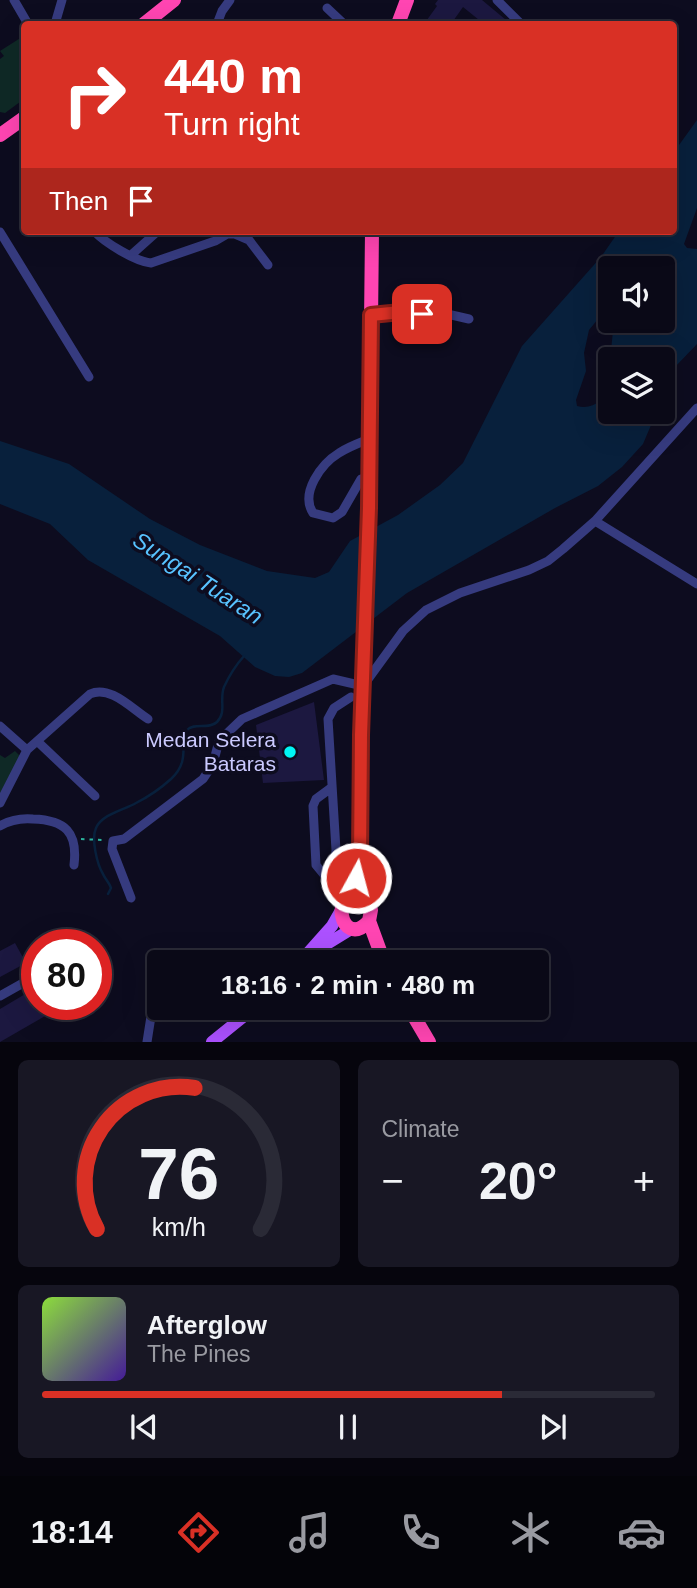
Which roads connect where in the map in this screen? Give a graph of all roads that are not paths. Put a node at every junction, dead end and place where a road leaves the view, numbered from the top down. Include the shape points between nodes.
1 (14, 0) edge
2 (62, 0) edge
3 (174, 0) edge
4 (230, 0) edge
5 (407, 0) edge
6 (497, 0) edge
7 (327, 8) dead end
8 (26, 21) edge
9 (56, 21) edge
10 (148, 21) edge
11 (218, 21) edge
12 (341, 21) edge
13 (399, 21) edge
14 (518, 21) edge
15 (21, 123) edge
16 (0, 135) edge
17 (0, 232) edge
18 (99, 235) edge
19 (154, 235) edge
20 (225, 235) edge
21 (237, 235) edge
22 (372, 235) edge
23 (131, 255) junction
24 (268, 265) dead end
25 (371, 315) junction
26 (469, 318) dead end
27 (89, 377) dead end
28 (697, 408) edge
29 (369, 439) junction
30 (369, 478) junction
31 (594, 521) junction
32 (697, 584) edge
33 (363, 686) junction
34 (351, 697) dead end
35 (148, 719) dead end
36 (0, 726) edge
37 (37, 741) junction
38 (27, 750) junction
39 (331, 788) junction
40 (94, 796) dead end
41 (0, 803) edge
42 (0, 827) edge
43 (74, 864) dead end
44 (328, 880) junction
45 (131, 898) dead end
46 (350, 903) junction
47 (360, 926) junction
48 (310, 950) edge
49 (319, 950) edge
50 (376, 950) edge
51 (21, 984) edge
52 (0, 996) edge
53 (150, 1020) edge
54 (239, 1020) edge
55 (416, 1020) edge
56 (146, 1042) edge
57 (212, 1042) edge
58 (429, 1042) edge

1 - 8 street
2 - 9 street
3 - 10 highway
4 - 11 street
5 - 13 highway
6 - 14 street
7 - 12 street
15 - 16 highway
17 - 27 street
18 - 23 street
19 - 23 street
20 - 23 street via 151,264
21 - 24 street via 249,240
22 - 25 highway
25 - 26 street via 401,312 416,316 433,311
25 - 29 highway
28 - 31 street
29 - 30 highway
29 - 30 street via 337,454 318,474 309,492 309,506 313,513 334,518 361,480
30 - 33 highway
31 - 32 street
31 - 33 street via 548,561 426,610 403,631
33 - 45 street via 333,679 242,719 219,741 204,779 124,839 113,841
33 - 46 highway via 360,860
34 - 39 street via 329,714
35 - 37 street via 109,692 100,691 90,694
36 - 38 street
37 - 38 street
37 - 40 street
38 - 41 street
39 - 44 street via 336,850
39 - 44 street via 313,806 315,861
42 - 43 street via 28,818 64,826 73,838
44 - 46 street
46 - 47 highway via 343,921
46 - 47 highway via 371,910
46 - 48 main road
47 - 49 main road
47 - 50 highway
51 - 52 street
53 - 56 street
54 - 57 main road
55 - 58 highway

